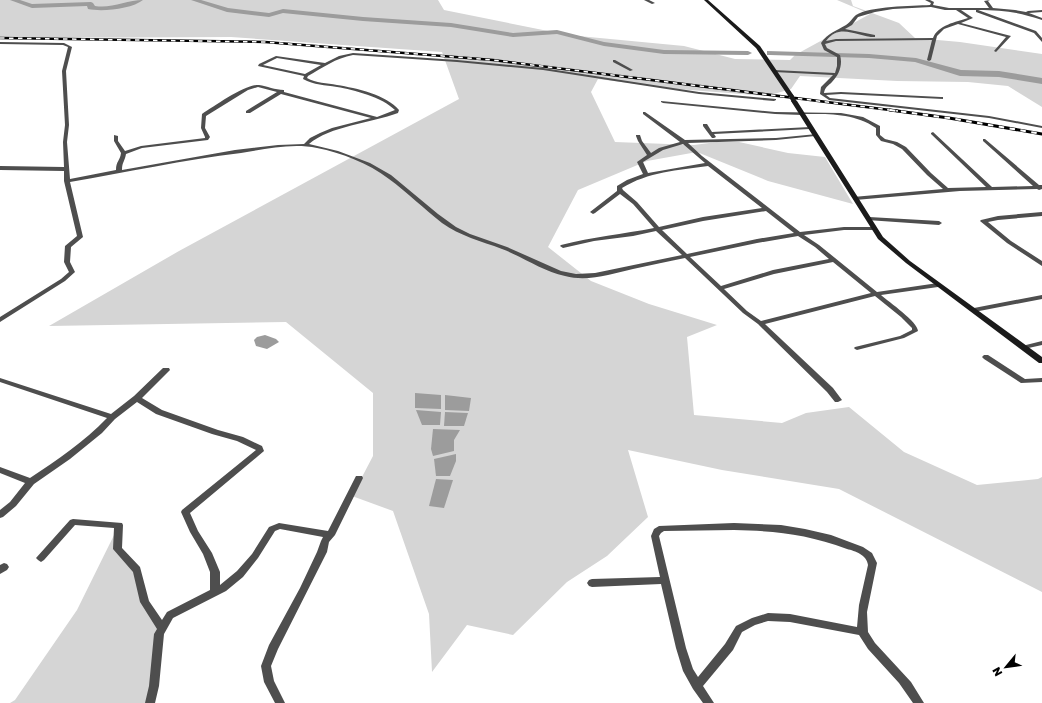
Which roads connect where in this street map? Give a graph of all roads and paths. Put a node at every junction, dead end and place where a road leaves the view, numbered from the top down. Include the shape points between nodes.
1 (646, 0) edge
2 (706, 0) edge
3 (927, 0) edge
4 (988, 0) edge
5 (653, 3) dead end
6 (931, 6) junction
7 (956, 9) junction
8 (974, 9) junction
9 (992, 9) junction
10 (1018, 11) junction
11 (1042, 11) edge
12 (1042, 19) edge
13 (958, 23) junction
14 (840, 29) junction
15 (890, 39) junction
16 (935, 39) junction
17 (1042, 41) edge
18 (0, 43) edge
19 (822, 43) junction
20 (996, 51) dead end
21 (929, 60) dead end
22 (614, 61) dead end
23 (325, 64) junction
24 (631, 70) dead end
25 (774, 71) junction
26 (836, 74) junction
27 (306, 75) junction
28 (283, 91) junction
29 (822, 94) junction
30 (917, 96) junction
31 (941, 98) dead end
32 (774, 100) dead end
33 (663, 102) dead end
34 (923, 109) junction
35 (248, 112) dead end
36 (644, 113) dead end
37 (801, 113) junction
38 (376, 118) junction
39 (705, 125) dead end
40 (1042, 126) edge
41 (810, 128) junction
42 (712, 133) junction
43 (933, 133) dead end
44 (815, 135) junction
45 (116, 136) dead end
46 (638, 136) dead end
47 (985, 140) dead end
48 (716, 141) junction
49 (684, 142) junction
50 (305, 145) junction
51 (124, 153) junction
52 (650, 156) junction
53 (709, 164) junction
54 (0, 168) edge
55 (66, 169) junction
56 (119, 172) junction
57 (646, 174) junction
58 (67, 181) junction
59 (990, 188) junction
60 (1041, 188) edge
61 (947, 190) junction
62 (620, 191) junction
63 (855, 198) junction
64 (767, 209) junction
65 (593, 212) dead end
66 (1042, 214) edge
67 (868, 219) junction
68 (939, 222) dead end
69 (874, 228) junction
70 (658, 229) junction
71 (799, 234) junction
72 (563, 246) dead end
73 (687, 257) junction
74 (833, 260) junction
75 (1042, 264) edge
76 (938, 286) junction
77 (720, 288) junction
78 (877, 294) junction
79 (1042, 297) edge
80 (974, 310) junction
81 (0, 320) edge
82 (760, 323) junction
83 (1042, 343) edge
84 (1024, 347) junction
85 (858, 348) dead end
86 (986, 357) dead end
87 (1042, 361) edge
88 (166, 370) dead end
89 (0, 380) edge
90 (1042, 380) edge
91 (137, 398) junction
92 (838, 400) dead end
93 (112, 417) junction
94 (0, 470) edge
95 (358, 478) dead end
96 (30, 482) junction
97 (0, 515) edge
98 (330, 534) junction
99 (41, 558) dead end
100 (0, 565) edge
101 (0, 570) edge
102 (666, 580) junction
103 (592, 583) dead end
104 (215, 592) junction
105 (162, 628) junction
106 (863, 632) junction
107 (696, 686) junction
108 (150, 703) edge
109 (280, 703) edge
110 (709, 703) edge
111 (919, 703) edge

1 - 5 street
2 - 25 street via 758,47
3 - 6 street via 933,4
4 - 9 street via 986,1
6 - 7 street
6 - 14 street via 871,11 857,16 855,22
7 - 8 street
7 - 13 street via 971,18
8 - 9 street
8 - 17 street via 1035,32
9 - 10 street
10 - 11 street
10 - 12 street
13 - 16 street via 943,28
13 - 20 street via 1009,36
14 - 15 street
14 - 19 street via 827,35
15 - 16 street
15 - 19 street via 836,40
16 - 21 street
18 - 55 street via 64,44 70,47 64,71
19 - 26 street via 823,47 837,55 840,61
22 - 24 street
23 - 27 street
23 - 27 street via 276,57 260,65
23 - 32 street via 353,54 457,61 568,72 699,93
25 - 26 street
25 - 37 street
26 - 29 street via 823,88
27 - 38 street via 306,79 378,98 397,110 388,116
28 - 35 street
28 - 38 street
28 - 51 street via 253,86 212,109 204,115 203,128 208,137 206,139 141,147
29 - 30 street
29 - 34 street via 829,98
30 - 31 street
30 - 34 street
33 - 37 street via 775,113
34 - 40 street
36 - 49 street
37 - 41 street
37 - 61 street via 845,115 873,123 878,127 880,138 904,148
38 - 50 street via 338,128 311,139
39 - 42 street
41 - 42 street
41 - 44 street
42 - 48 street
43 - 59 street
44 - 48 street
44 - 63 street
45 - 51 street via 116,141
46 - 52 street via 638,140 649,151
47 - 60 street
48 - 49 street
49 - 52 street
49 - 53 street
50 - 56 street via 213,155
50 - 73 street via 368,163 390,177 455,229 568,275 587,276
51 - 56 street via 119,163
52 - 57 street via 640,162
53 - 57 street
53 - 64 street
54 - 55 street
55 - 58 street
56 - 58 street
57 - 62 street via 629,180 619,187
58 - 81 street via 80,237 68,246 67,262 72,272
59 - 60 street
59 - 61 street
61 - 63 street
62 - 65 street
62 - 70 street via 635,202
63 - 67 street
64 - 70 street
64 - 71 street
66 - 75 street via 984,221
67 - 68 street
67 - 69 street
69 - 71 street via 836,229
69 - 76 street via 890,248
70 - 72 street
70 - 73 street
71 - 73 street
71 - 74 street
73 - 77 street
74 - 77 street via 773,272
74 - 78 street
76 - 78 street
76 - 80 street
77 - 82 street
78 - 82 street
78 - 85 street via 913,324 914,331 902,337
79 - 80 street
80 - 84 street
82 - 92 street
83 - 84 street
84 - 87 street
86 - 90 street via 1024,381
88 - 91 street
89 - 93 street
91 - 93 street
91 - 104 street via 159,412 240,439 259,448 260,451 185,512 215,572
93 - 96 street via 67,457
94 - 96 street
95 - 98 street
96 - 97 street via 13,504
98 - 104 street via 274,527 240,574
98 - 109 street via 266,666 269,682
99 - 105 street via 73,522 119,526 116,548 137,570 146,602
100 - 101 street via 4,567
102 - 103 street
102 - 106 street via 655,536 662,528 743,525 772,527 834,539 864,552 870,556 872,562 863,603
102 - 107 street via 681,648 688,672
104 - 105 street via 170,615
105 - 108 street via 156,652
106 - 107 street via 790,618 768,617 752,622 739,629 729,647
106 - 111 street via 869,643 910,689
107 - 110 street

